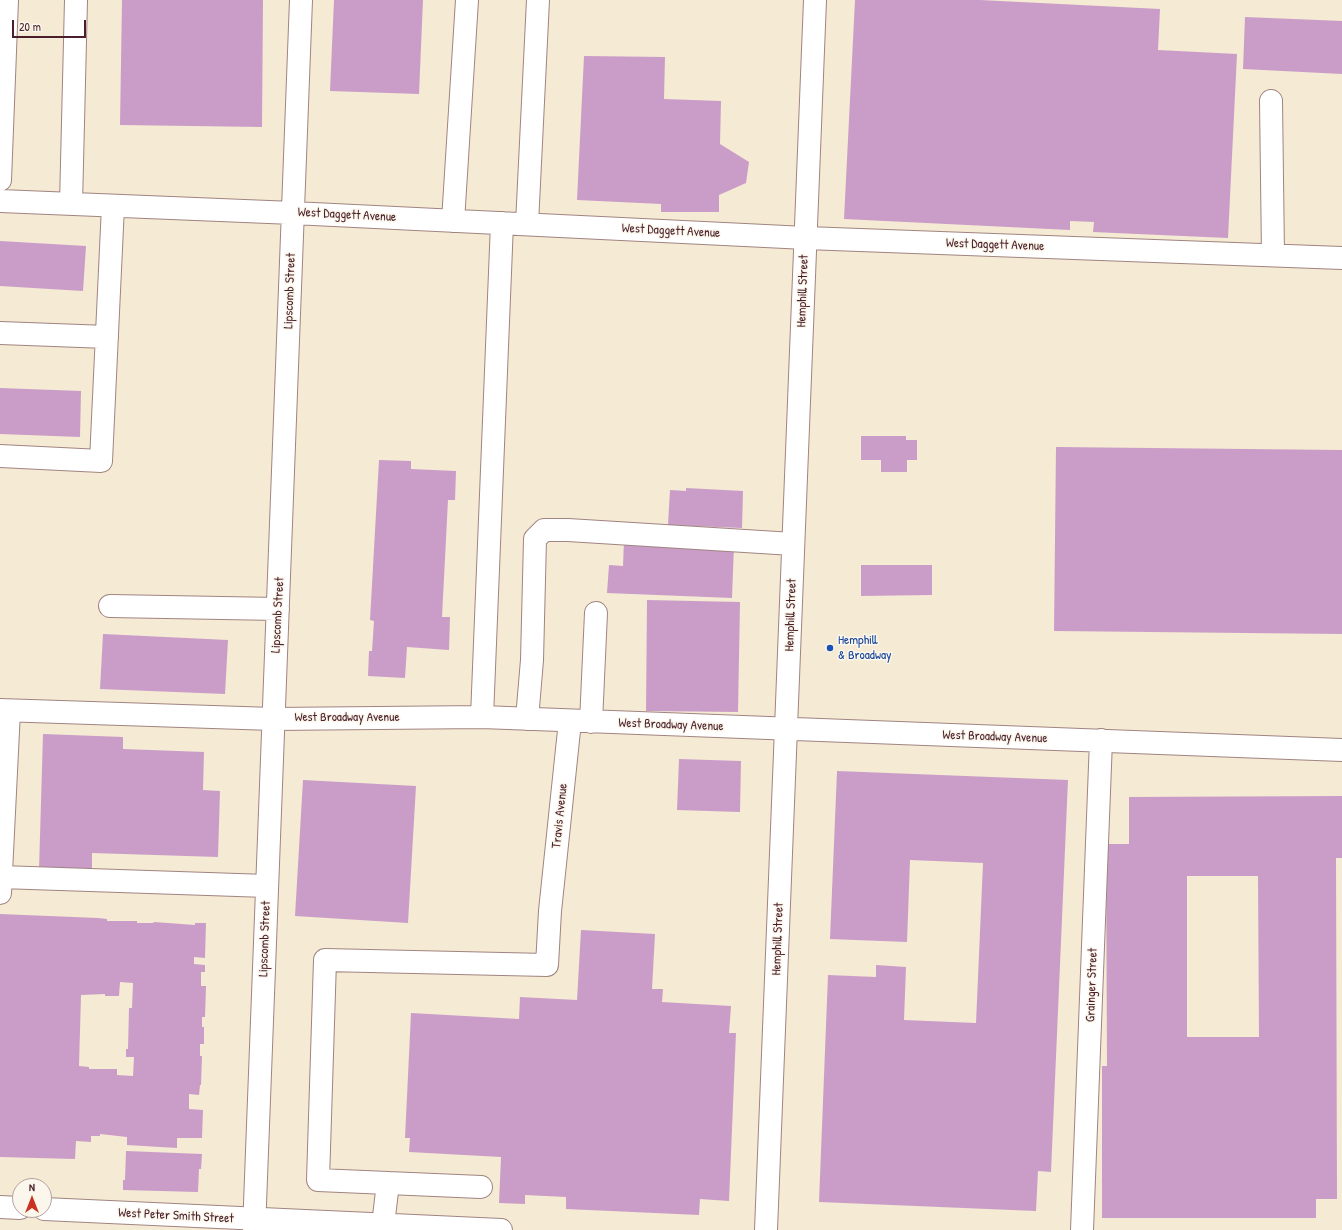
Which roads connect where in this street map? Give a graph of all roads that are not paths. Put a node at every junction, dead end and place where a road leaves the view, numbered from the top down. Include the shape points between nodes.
1 (7, 0) edge
2 (76, 0) edge
3 (302, 0) edge
4 (467, 0) edge
5 (538, 0) edge
6 (815, 0) edge
7 (1271, 101) dead end
8 (0, 180) edge
9 (0, 201) edge
10 (71, 204) junction
11 (113, 206) junction
12 (293, 213) junction
13 (453, 220) junction
14 (502, 223) junction
15 (527, 224) junction
16 (806, 238) junction
17 (1273, 255) junction
18 (1342, 258) edge
19 (0, 333) edge
20 (107, 337) junction
21 (0, 456) edge
22 (793, 544) junction
23 (110, 606) dead end
24 (278, 609) junction
25 (596, 613) dead end
26 (5, 711) edge
27 (482, 717) junction
28 (273, 719) junction
29 (527, 719) junction
30 (570, 721) junction
31 (591, 722) junction
32 (786, 729) junction
33 (1101, 740) junction
34 (1342, 750) edge
35 (1, 885) edge
36 (267, 886) junction
37 (388, 1183) junction
38 (481, 1187) dead end
39 (0, 1207) edge
40 (12, 1208) edge
41 (52, 1210) edge
42 (254, 1225) edge
43 (383, 1225) junction
44 (500, 1230) edge
45 (766, 1230) edge
46 (1082, 1230) edge

1 - 8 street
2 - 10 street
3 - 12 street, Lipscomb Street
4 - 13 street
5 - 15 street
6 - 16 street, Hemphill Street
7 - 17 street
9 - 10 street, West Daggett Avenue
10 - 11 street, West Daggett Avenue
11 - 12 street, West Daggett Avenue
11 - 20 street
12 - 13 street, West Daggett Avenue
12 - 24 street, Lipscomb Street
13 - 14 street, West Daggett Avenue
14 - 15 street, West Daggett Avenue
14 - 27 street
15 - 16 street, West Daggett Avenue
16 - 17 street, West Daggett Avenue
16 - 22 street, Hemphill Street
17 - 18 street, West Daggett Avenue
19 - 20 street
20 - 21 street via 101,461
22 - 29 street via 544,530 535,539 532,660
22 - 32 street, Hemphill Street
23 - 24 street
24 - 28 street, Lipscomb Street
25 - 31 street
26 - 28 street, West Broadway Avenue
26 - 35 street
27 - 28 street, West Broadway Avenue
27 - 29 street, West Broadway Avenue
28 - 36 street, Lipscomb Street
29 - 30 street, West Broadway Avenue
30 - 31 street, West Broadway Avenue
30 - 37 street, Travis Avenue via 546,965 325,960 318,1180
31 - 32 street, West Broadway Avenue
32 - 33 street, West Broadway Avenue
32 - 45 street, Hemphill Street
33 - 34 street, West Broadway Avenue
33 - 46 street, Grainger Street via 1094,1115
35 - 36 street
36 - 42 street, Lipscomb Street
37 - 38 street
37 - 43 street
39 - 40 street
41 - 42 street, West Peter Smith Street
42 - 43 street, West Peter Smith Street
43 - 44 street, West Peter Smith Street

